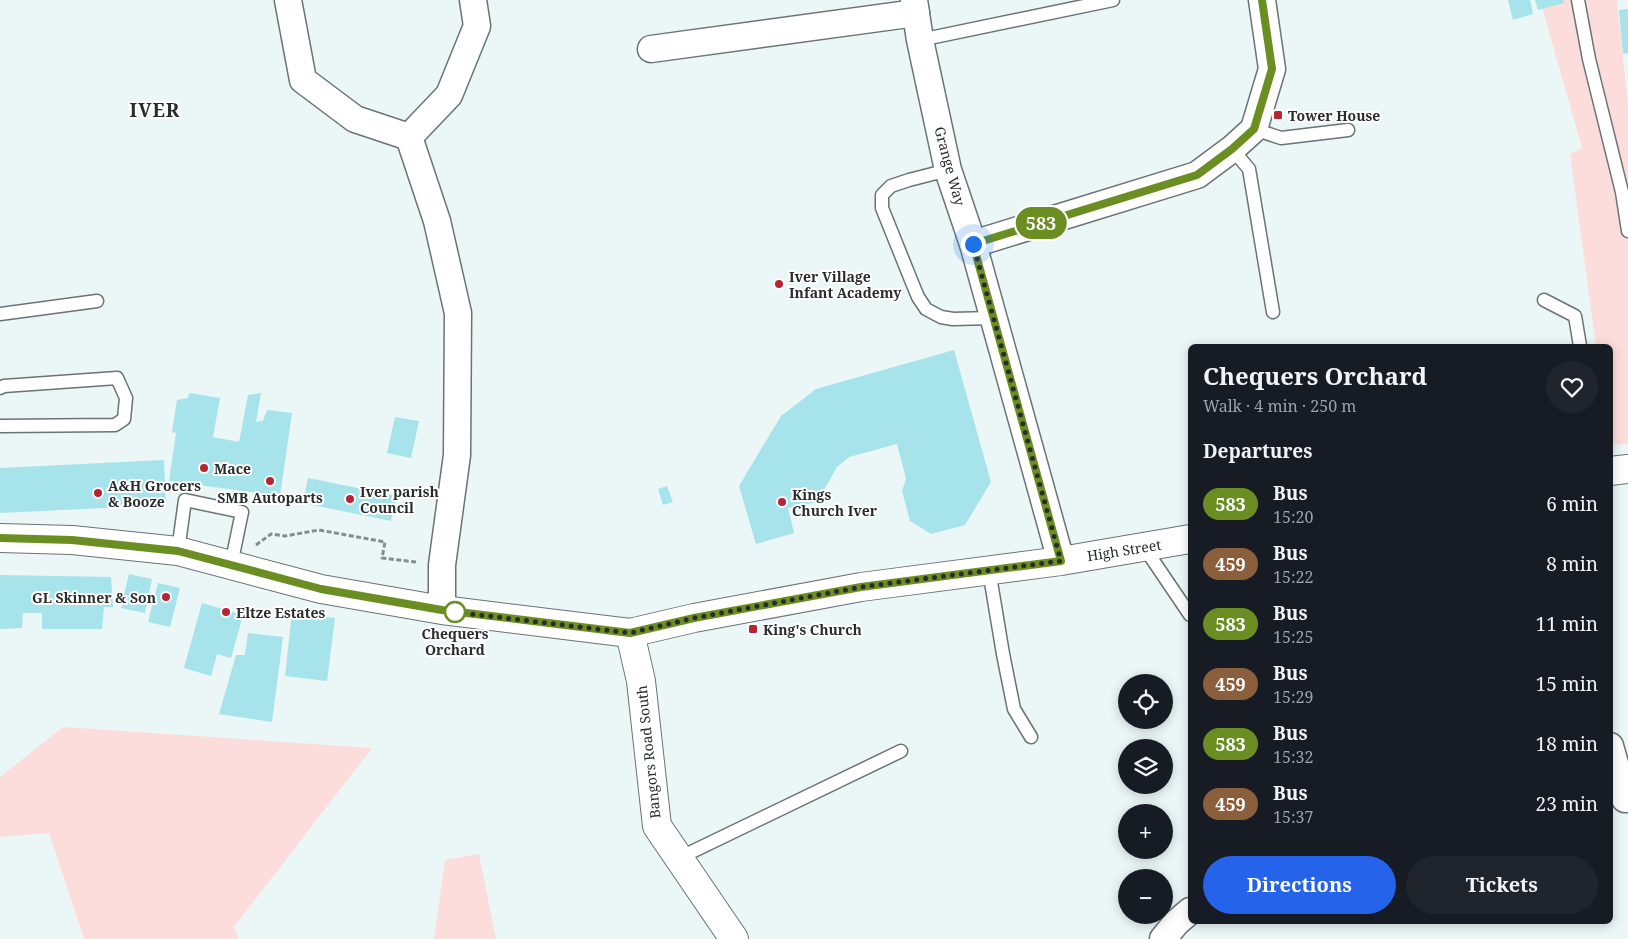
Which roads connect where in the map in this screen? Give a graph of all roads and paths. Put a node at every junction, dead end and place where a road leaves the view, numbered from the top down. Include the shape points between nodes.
1 (288, 0) edge
2 (473, 0) edge
3 (1113, 0) edge
4 (1262, 0) edge
5 (1578, 0) edge
6 (915, 6) edge
7 (920, 40) junction
8 (651, 49) dead end
9 (1254, 129) junction
10 (1348, 130) dead end
11 (409, 137) junction
12 (1232, 149) junction
13 (948, 170) junction
14 (1628, 231) edge
15 (973, 244) junction
16 (97, 300) dead end
17 (1544, 300) dead end
18 (1273, 312) dead end
19 (0, 314) edge
20 (994, 318) junction
21 (1580, 344) edge
22 (0, 388) edge
23 (0, 426) edge
24 (1628, 469) edge
25 (1613, 471) edge
26 (271, 534) dead end
27 (0, 538) edge
28 (1188, 540) edge
29 (1144, 547) junction
30 (178, 551) junction
31 (1061, 561) junction
32 (231, 565) junction
33 (442, 565) junction
34 (989, 570) junction
35 (442, 610) junction
36 (1188, 612) edge
37 (630, 633) junction
38 (1031, 737) dead end
39 (901, 751) dead end
40 (1613, 761) edge
41 (1621, 800) edge
42 (679, 858) junction
43 (1188, 913) edge
44 (734, 939) edge
45 (1163, 939) edge

1 - 11 street via 303,80 354,119
2 - 11 street via 477,26 449,95
3 - 7 lane
4 - 9 street via 1272,69
5 - 14 lane
6 - 7 street, Grange Way
6 - 8 street
7 - 13 street, Grange Way
9 - 10 lane via 1281,138
9 - 12 street
11 - 33 street via 437,221 458,313 457,454
12 - 15 street via 1197,175
12 - 18 lane via 1249,169
13 - 15 street, Grange Way
13 - 20 lane via 891,186 882,195 882,208 910,280 926,308 941,317 953,319
15 - 20 street, Grange Way
16 - 19 lane
17 - 21 lane via 1575,316
20 - 31 street, Grange Way
22 - 23 lane via 118,378 126,398 124,419 115,425
24 - 25 main road
26 - 33 path via 285,536 319,530 385,542 382,558
27 - 30 main road, High Street via 72,540
28 - 29 main road, High Street
29 - 31 main road, High Street
29 - 36 lane
30 - 32 main road, High Street
30 - 32 lane via 185,500 242,512
31 - 34 main road, High Street
32 - 35 main road, High Street via 321,589
33 - 35 street
34 - 37 main road, High Street via 861,587
34 - 38 lane via 1014,709
35 - 37 main road, High Street
37 - 42 main road, Bangors Road South via 641,681 657,826
39 - 42 lane
40 - 41 street
42 - 44 main road, Bangors Road South
43 - 45 street

